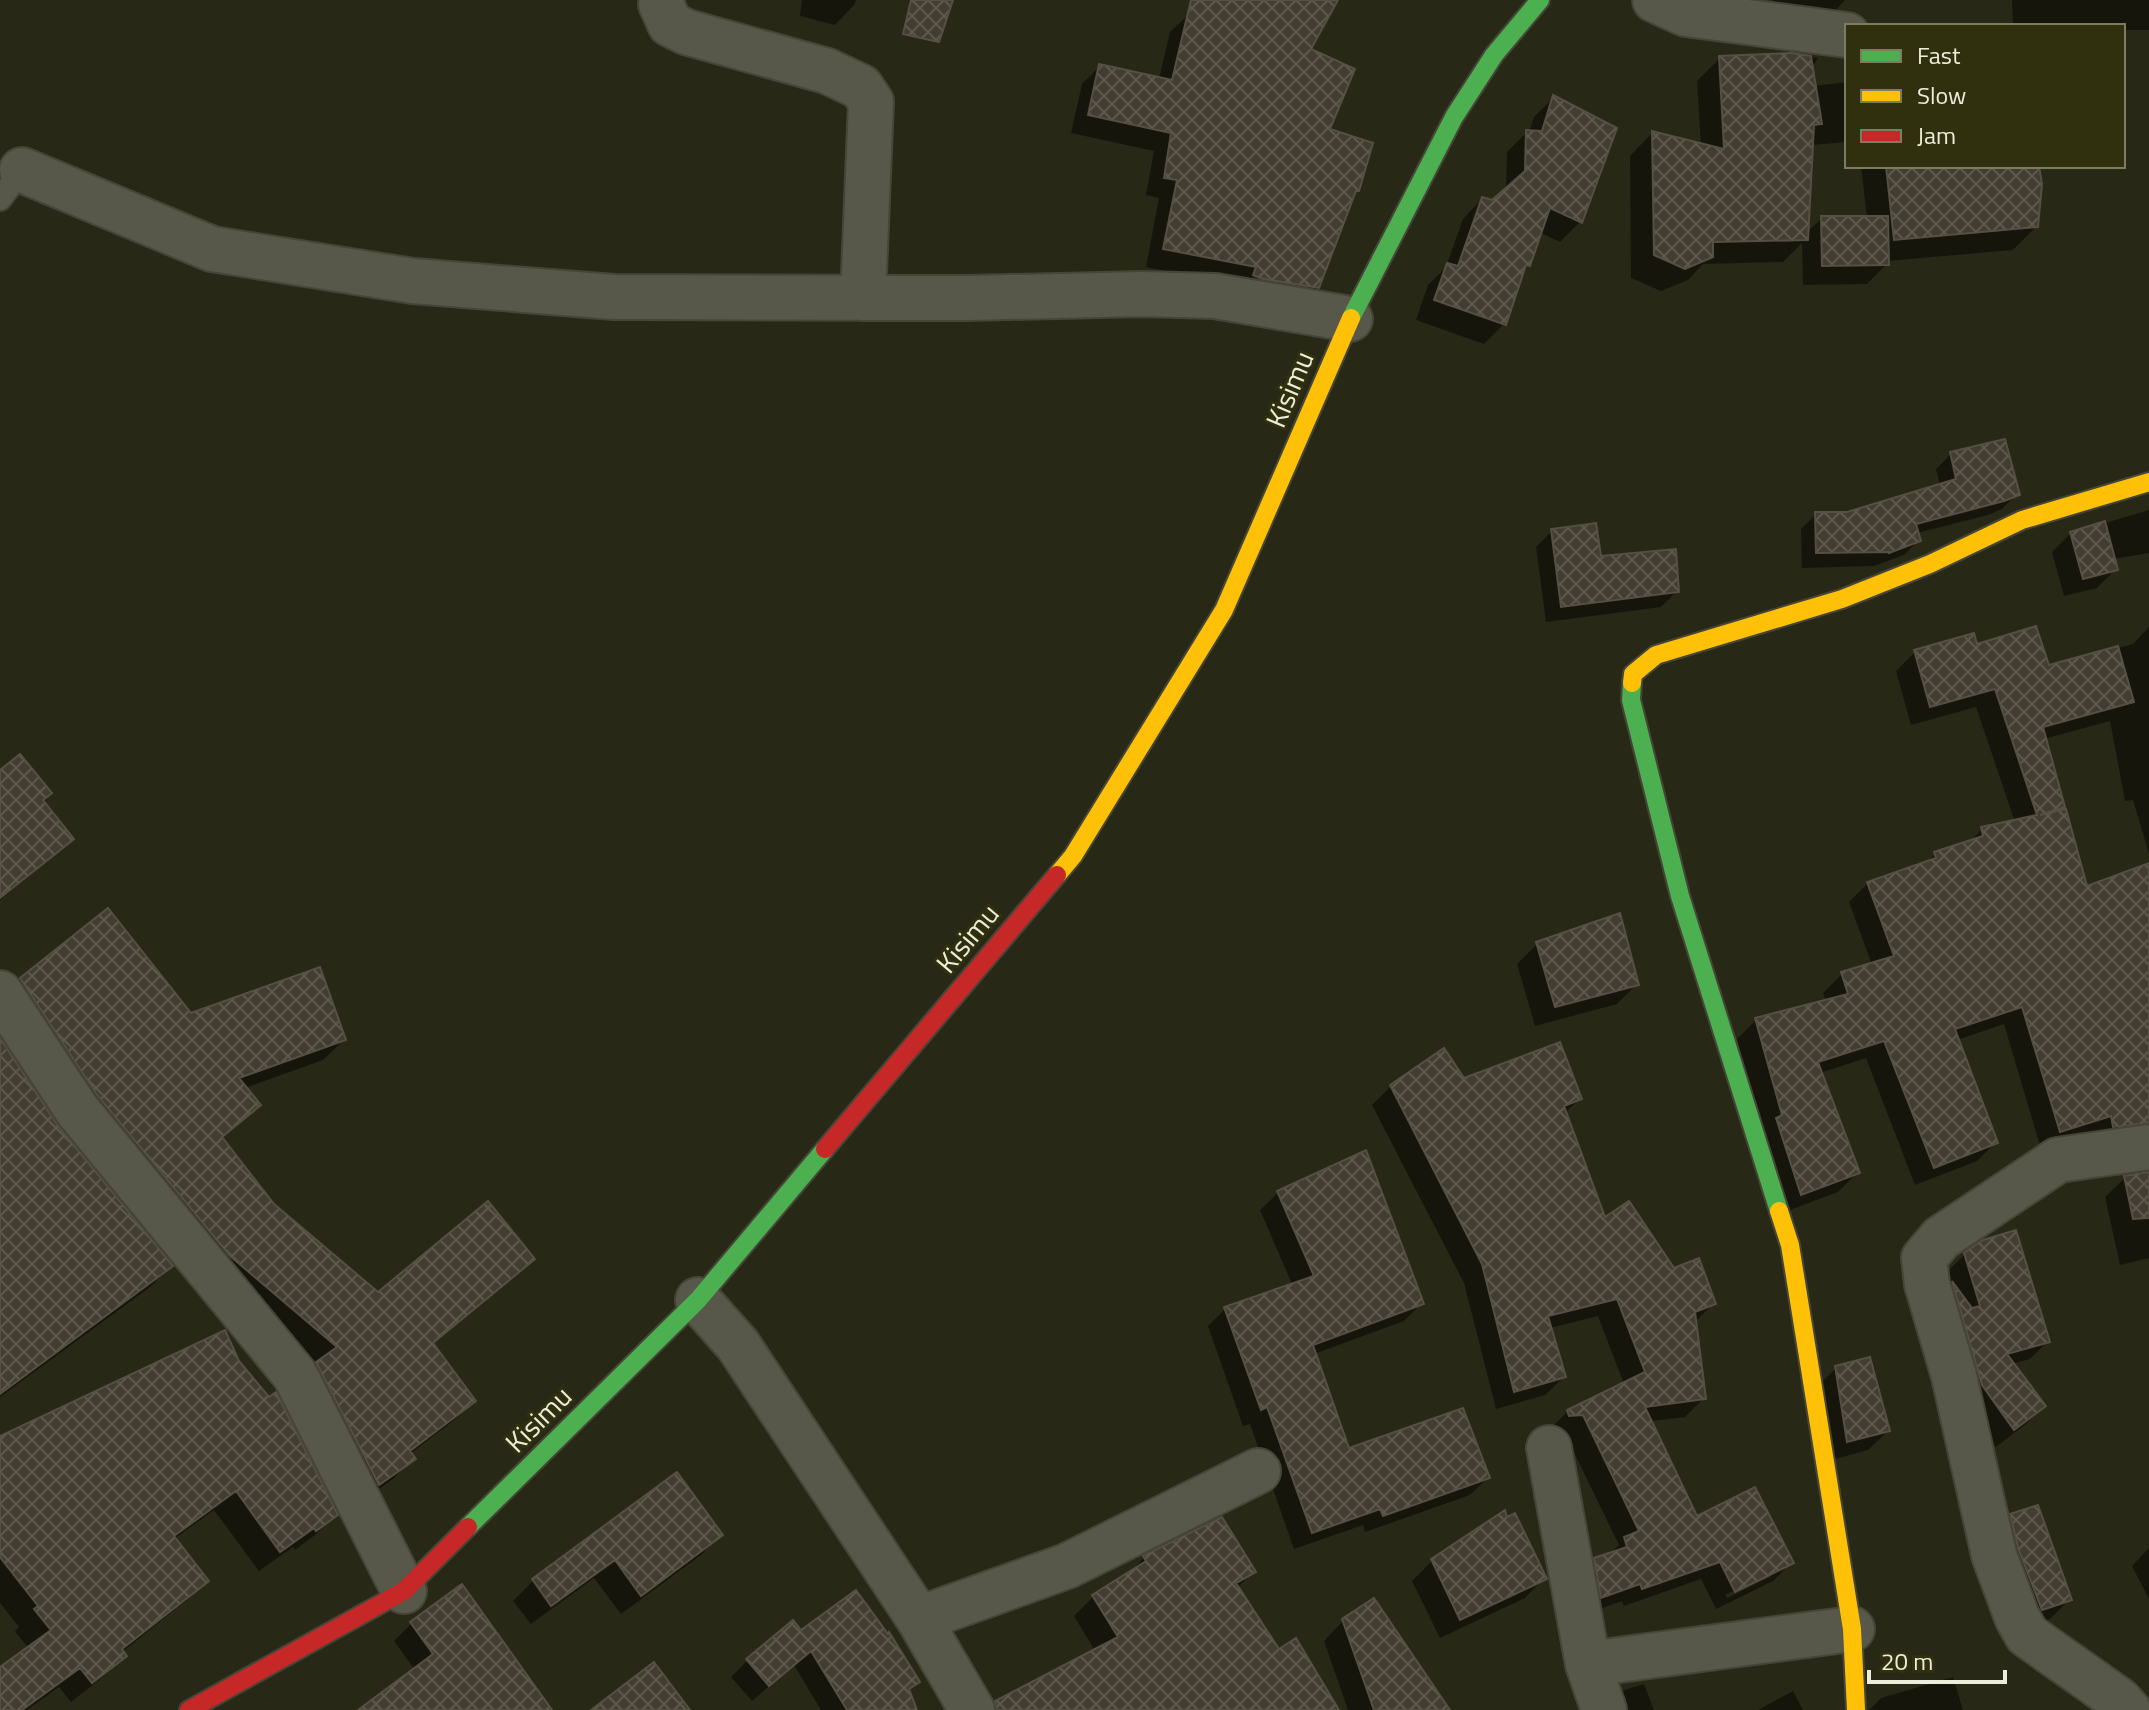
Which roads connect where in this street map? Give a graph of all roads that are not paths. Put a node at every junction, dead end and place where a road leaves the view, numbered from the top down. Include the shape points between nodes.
1 (662, 0) edge
2 (1540, 0) edge
3 (1655, 0) edge
4 (1845, 35) edge
5 (11, 185) edge
6 (863, 298) junction
7 (1350, 319) junction
8 (2149, 482) edge
9 (0, 993) edge
10 (2149, 1147) edge
11 (698, 1300) junction
12 (1549, 1448) dead end
13 (1258, 1471) dead end
14 (404, 1591) junction
15 (919, 1619) junction
16 (1852, 1629) junction
17 (1588, 1664) junction
18 (189, 1710) edge
19 (972, 1710) edge
20 (1604, 1710) edge
21 (1856, 1710) edge
22 (2128, 1710) edge

1 - 6 street via 670,24 686,32 827,71 861,87 871,102
2 - 7 street, Kisimu via 1494,55 1454,117
3 - 4 street via 1686,14
5 - 6 street via 212,249 413,281 614,297
6 - 7 street via 1215,296
7 - 11 street, Kisimu via 1224,610 1073,856
8 - 16 street via 2022,520 1842,599 1656,655 1633,674 1631,700 1680,896 1790,1245
9 - 14 street via 77,1110 295,1375
10 - 22 street via 2058,1160 1941,1238 1924,1258 1994,1555 2017,1617 2027,1635
11 - 14 street, Kisimu
11 - 15 street via 738,1345
12 - 17 street
13 - 15 street via 1067,1566
14 - 18 street, Kisimu
15 - 19 street
16 - 17 street
16 - 21 street
17 - 20 street

